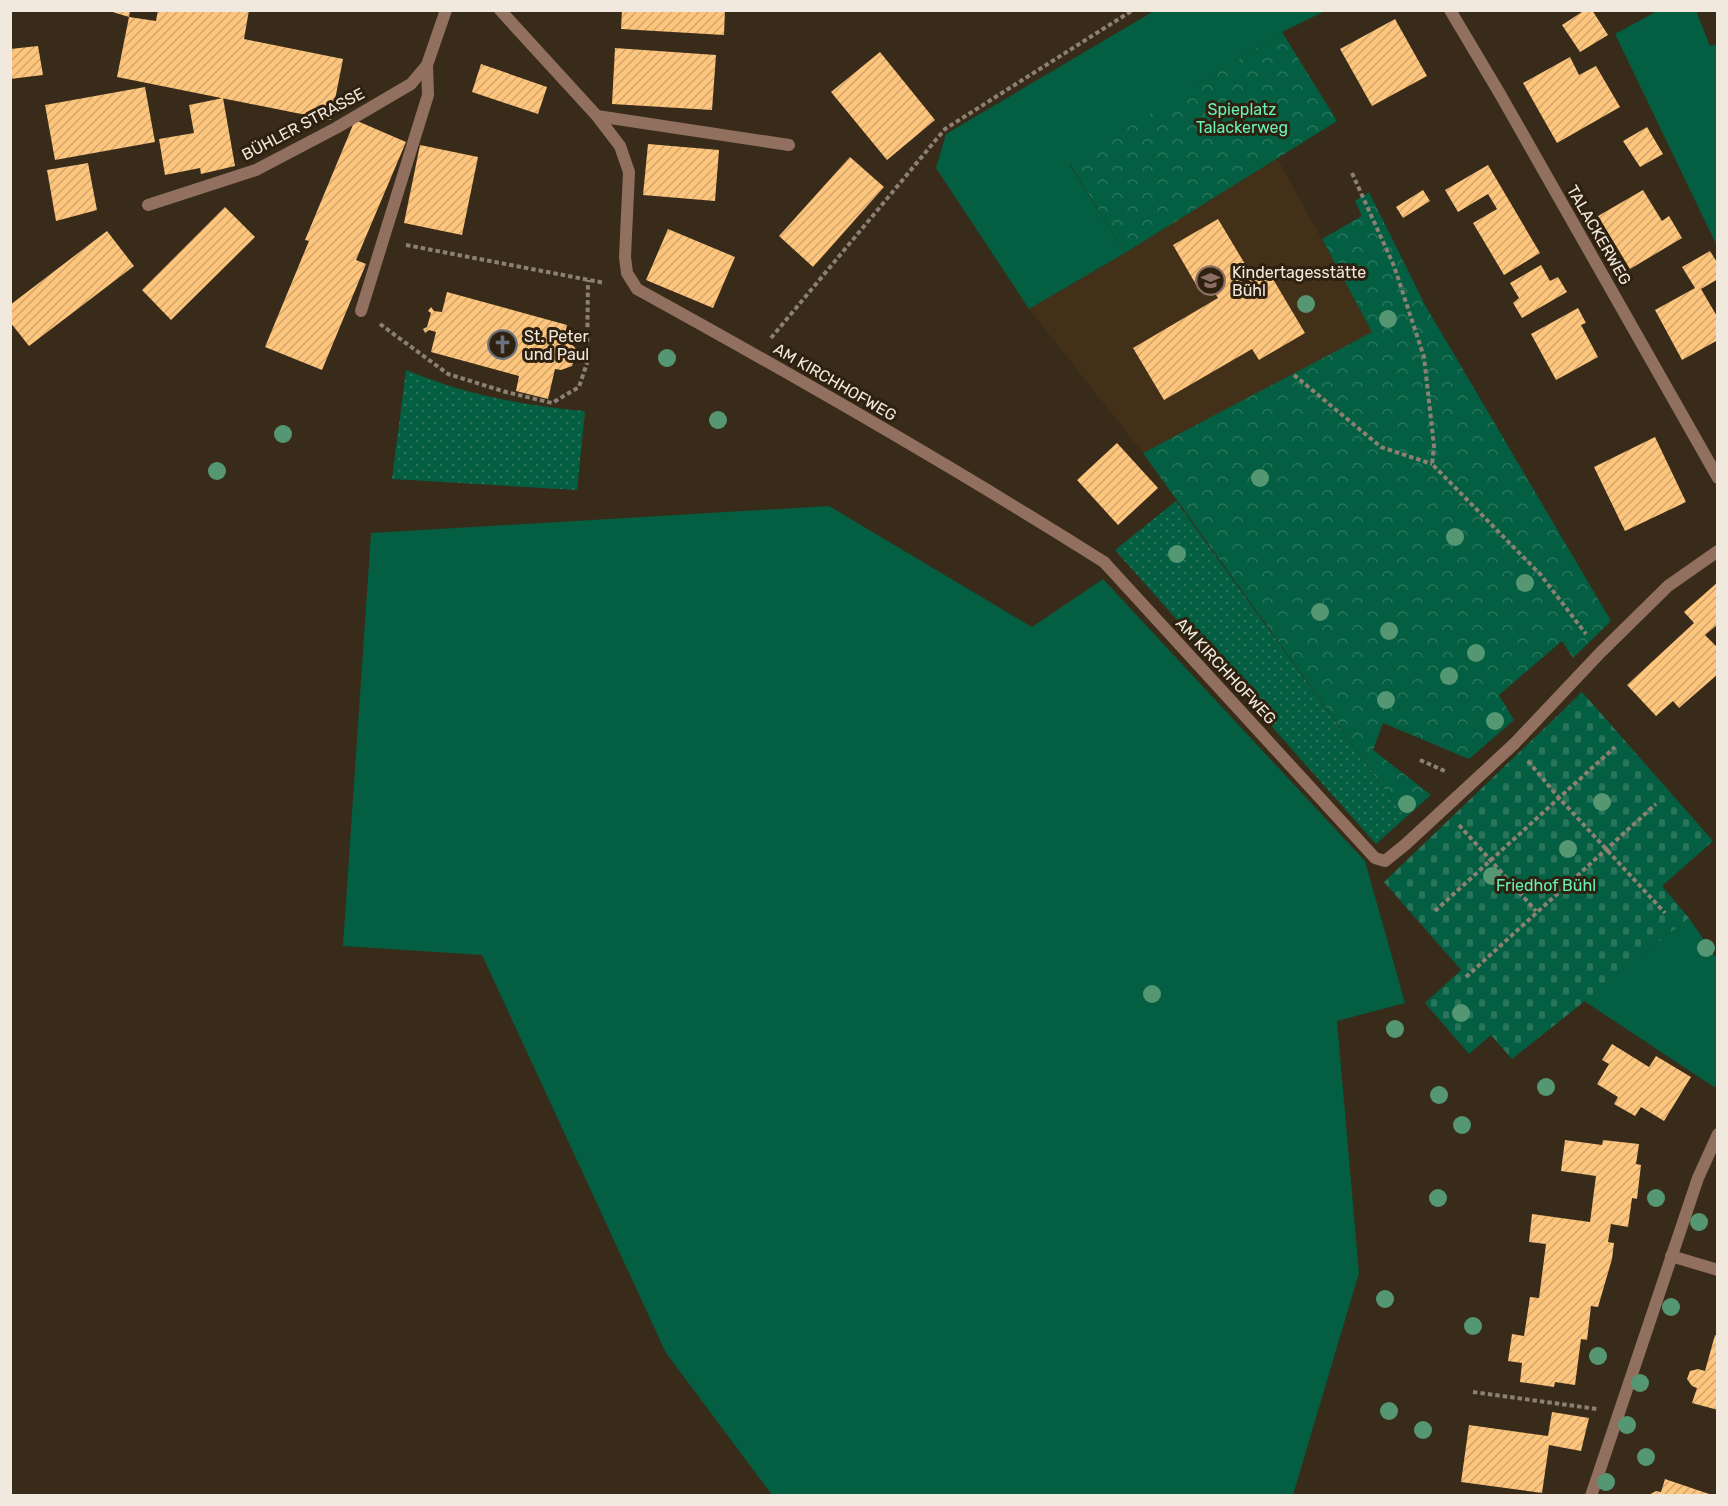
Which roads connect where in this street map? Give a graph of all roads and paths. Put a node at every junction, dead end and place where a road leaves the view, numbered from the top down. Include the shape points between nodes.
1 (446, 10) edge
2 (500, 10) edge
3 (1133, 10) edge
4 (1449, 10) edge
5 (427, 64) junction
6 (597, 116) junction
7 (789, 146) dead end
8 (1352, 173) dead end
9 (148, 205) dead end
10 (382, 240) junction
11 (588, 280) junction
12 (637, 289) junction
13 (361, 310) joint
14 (757, 355) junction
15 (1294, 375) dead end
16 (1432, 464) junction
17 (1718, 477) edge
18 (1718, 551) edge
19 (1600, 653) junction
20 (1514, 744) junction
21 (1615, 747) dead end
22 (1560, 799) junction
23 (1656, 804) dead end
24 (1444, 809) junction
25 (1606, 848) junction
26 (1491, 859) junction
27 (1435, 911) dead end
28 (1537, 911) junction
29 (1665, 913) dead end
30 (1466, 977) dead end
31 (1718, 1134) edge
32 (1671, 1256) junction
33 (1718, 1270) edge
34 (1473, 1392) dead end
35 (1618, 1412) junction
36 (1591, 1496) edge

1 - 5 street, BÜHLER STRASSE
2 - 6 street
3 - 14 path via 945,129
4 - 17 street, TALACKERWEG
5 - 9 street, BÜHLER STRASSE via 411,84 256,170
5 - 10 street, BÜHLER STRASSE via 428,95
6 - 7 street
6 - 12 street via 621,146 630,172 625,257 627,273
8 - 16 path via 1394,266 1424,357 1434,446
10 - 11 path
10 - 13 street, BÜHLER STRASSE
11 - 12 path
11 - 13 path via 587,363 579,387 552,403 448,374
12 - 14 street, AM KIRCHHOFWEG
14 - 24 street, AM KIRCHHOFWEG via 1104,562 1375,858 1385,861
15 - 16 path via 1381,447
16 - 19 path via 1540,574
18 - 19 street, AM KIRCHHOFWEG via 1668,586
19 - 20 street, AM KIRCHHOFWEG
20 - 22 path
20 - 24 street, AM KIRCHHOFWEG
21 - 22 path
22 - 25 path
22 - 26 path
23 - 25 path
24 - 26 path
25 - 28 path
25 - 29 path
26 - 27 path
26 - 28 path
28 - 30 path
31 - 32 street
32 - 33 street
32 - 35 street
34 - 35 path
35 - 36 street

